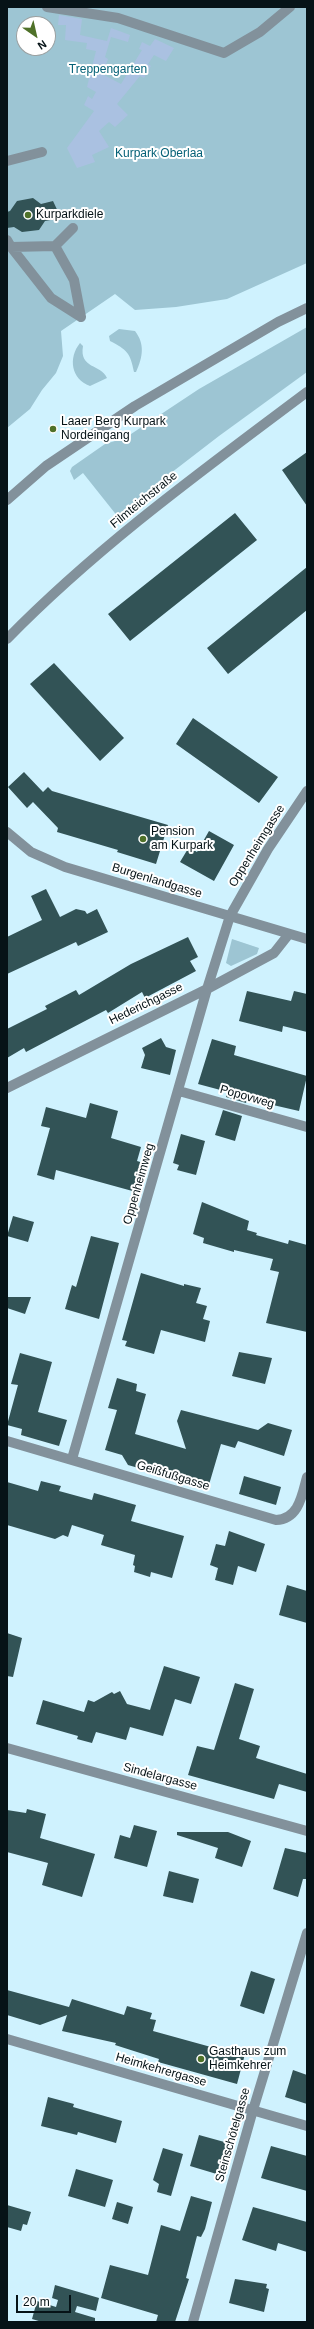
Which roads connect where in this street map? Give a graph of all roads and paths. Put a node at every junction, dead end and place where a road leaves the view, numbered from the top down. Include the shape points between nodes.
1 (47, 7) edge
2 (290, 7) edge
3 (42, 152) dead end
4 (7, 161) edge
5 (73, 228) dead end
6 (9, 243) edge
7 (55, 246) junction
8 (307, 308) edge
9 (307, 392) edge
10 (7, 500) edge
11 (7, 639) edge
12 (307, 791) edge
13 (7, 832) edge
14 (230, 916) junction
15 (289, 934) junction
16 (307, 939) edge
17 (207, 989) junction
18 (7, 1088) edge
19 (179, 1091) junction
20 (307, 1127) edge
21 (7, 1441) edge
22 (72, 1459) junction
23 (307, 1477) edge
24 (7, 1748) edge
25 (307, 1831) edge
26 (307, 1933) edge
27 (7, 2039) edge
28 (253, 2110) junction
29 (307, 2126) edge
30 (193, 2322) edge

1 - 2 street via 118,18 224,53 260,32
3 - 4 street
5 - 7 street
6 - 7 street
6 - 7 street via 51,298 81,316 74,280
8 - 10 street via 278,322 135,406 46,466
9 - 11 street, Filmteichstraße via 155,506 79,570
12 - 14 street, Oppenheimgasse via 268,849
13 - 14 street, Burgenlandgasse via 31,852 65,867
14 - 15 street, Burgenlandgasse
14 - 17 street, Oppenheimweg
15 - 16 street, Burgenlandgasse
15 - 17 street, Hederichgasse via 274,953
17 - 18 street, Hederichgasse
17 - 19 street, Oppenheimweg
19 - 20 street, Popovweg
19 - 22 street, Oppenheimweg
21 - 22 street, Geißfußgasse
22 - 23 street, Geißfußgasse via 276,1520 283,1520 294,1513
24 - 25 street, Sindelargasse
26 - 28 street, Steinschötelgasse
27 - 28 street, Heimkehrergasse
28 - 29 street, Heimkehrergasse
28 - 30 street, Steinschötelgasse

